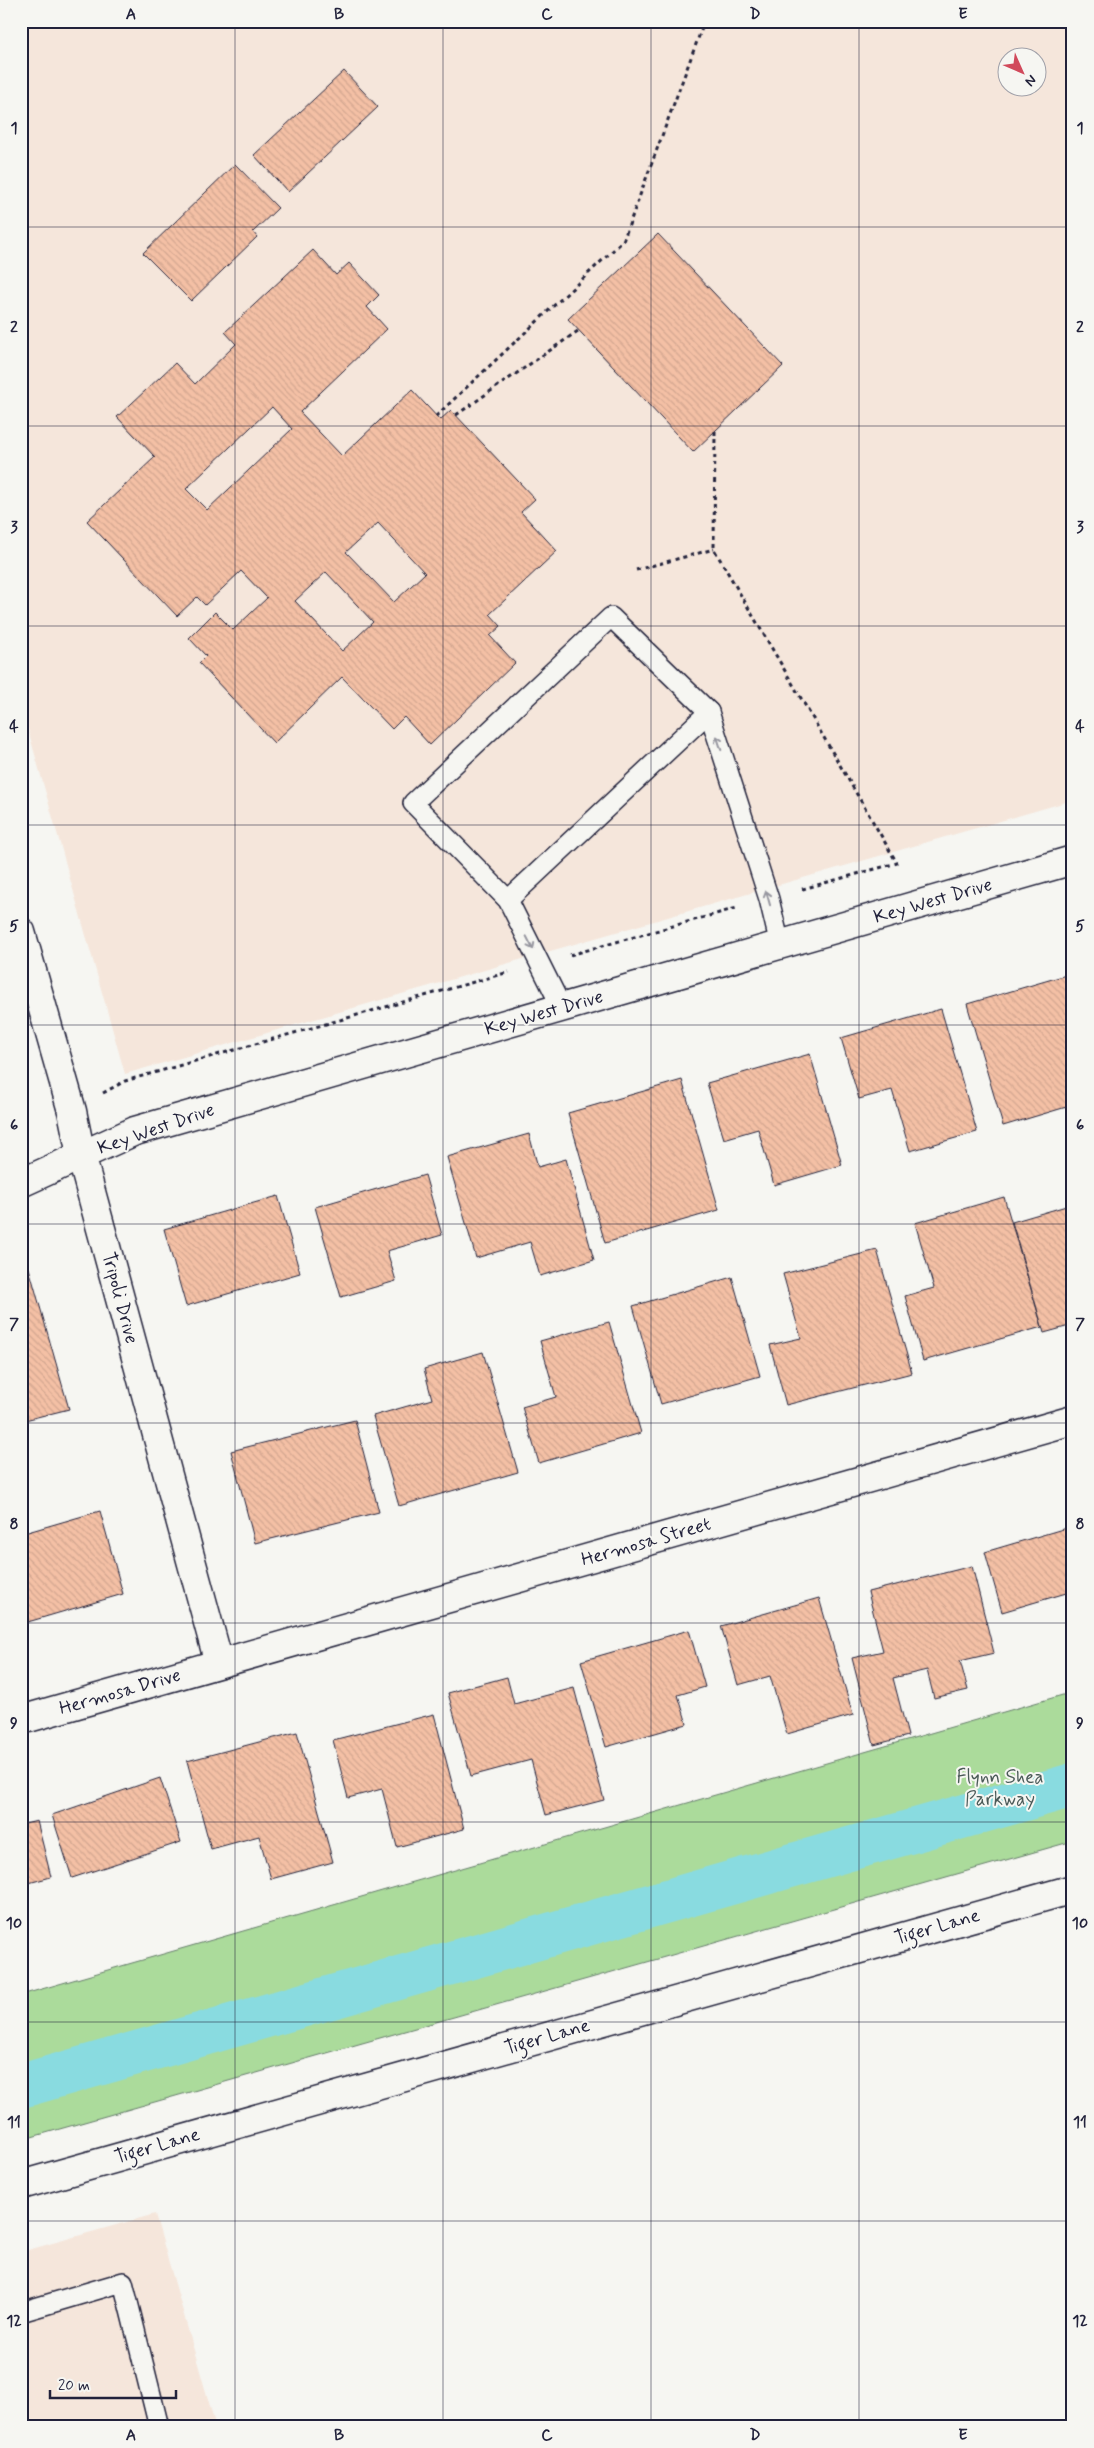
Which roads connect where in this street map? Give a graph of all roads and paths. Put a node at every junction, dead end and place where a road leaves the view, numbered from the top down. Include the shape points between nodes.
1 (702, 28) dead end
2 (578, 331) dead end
3 (456, 414) dead end
4 (436, 416) dead end
5 (714, 549) dead end
6 (636, 570) dead end
7 (709, 712) junction
8 (1073, 860) edge
9 (508, 900) junction
10 (21, 932) edge
11 (780, 945) junction
12 (562, 1008) junction
13 (81, 1155) junction
14 (21, 1183) edge
15 (1073, 1420) edge
16 (219, 1663) junction
17 (21, 1720) edge
18 (1073, 1889) edge
19 (21, 2185) edge
20 (21, 2312) edge
21 (160, 2427) edge

1 - 4 path via 623,241
2 - 3 path
5 - 6 path
7 - 9 lane
7 - 9 lane via 611,617 413,803
11 -> 7 lane via 769,899
8 - 11 street, Key West Drive
9 -> 12 lane
10 - 13 street, Tripoli Drive via 72,1111
11 - 12 street, Key West Drive
12 - 13 street, Key West Drive via 135,1132
13 - 14 street, Key West Drive
13 - 16 street, Tripoli Drive
15 - 16 street, Hermosa Street
16 - 17 street, Hermosa Drive
18 - 19 street, Tiger Lane
20 - 21 lane via 123,2282

